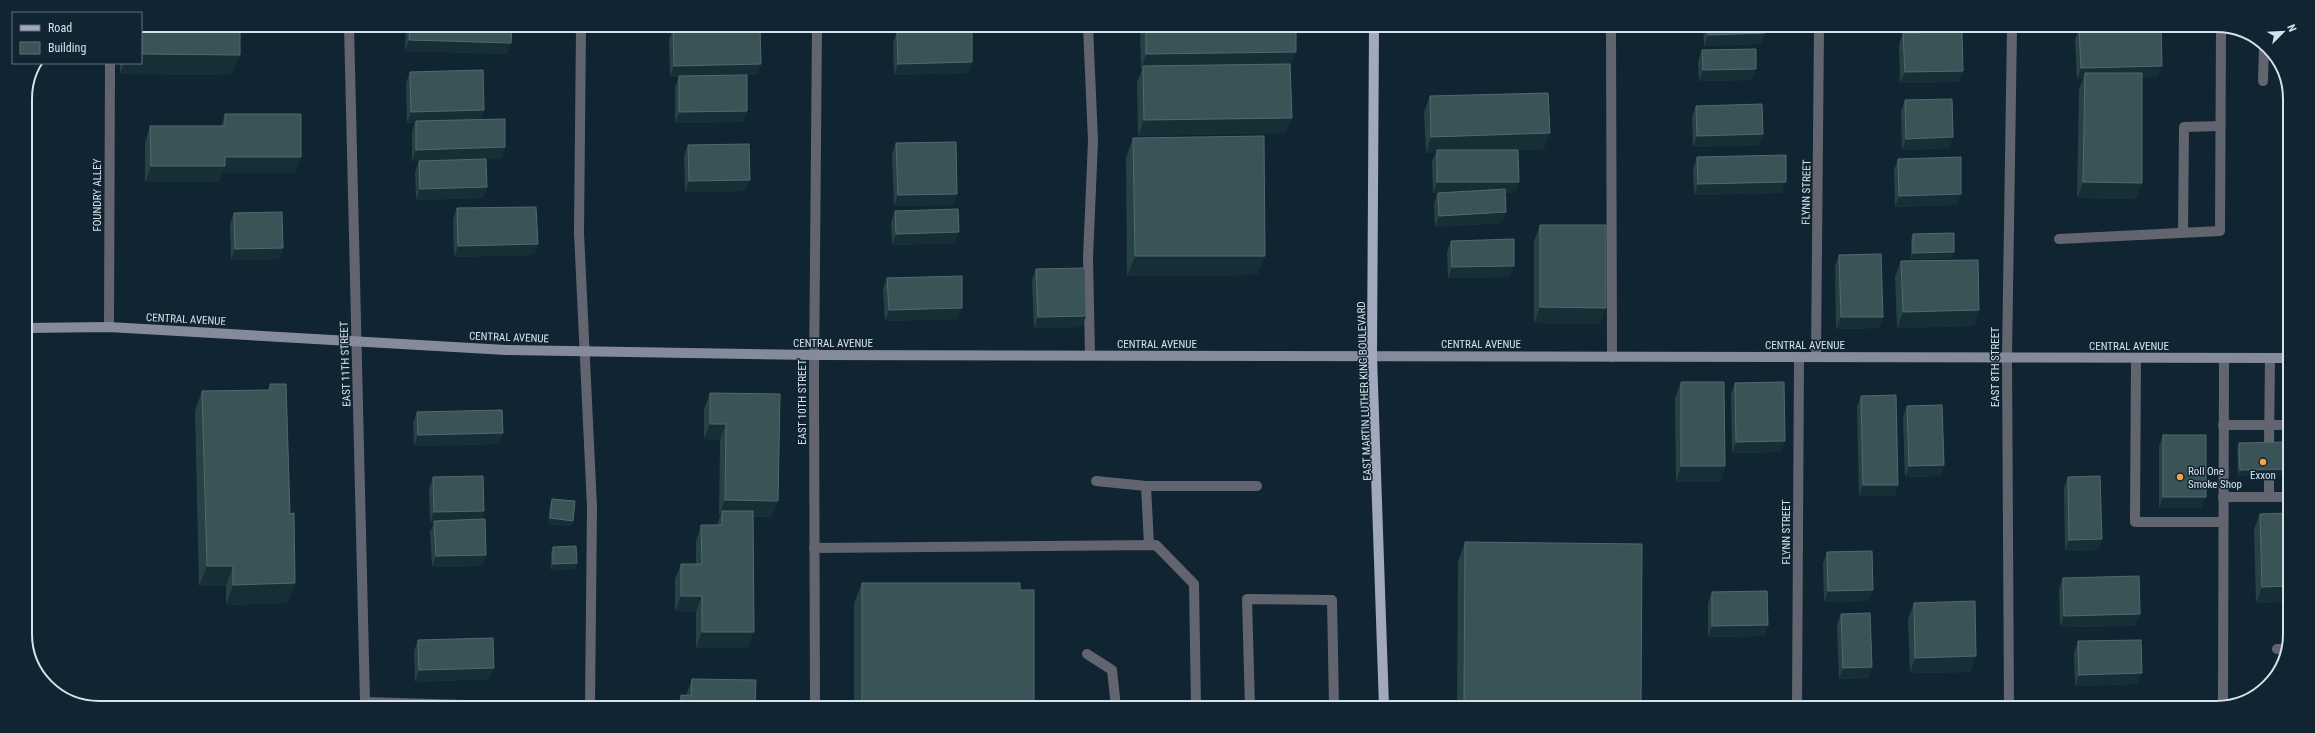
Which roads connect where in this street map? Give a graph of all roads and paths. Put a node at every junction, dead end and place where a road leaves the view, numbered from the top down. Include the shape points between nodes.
1 (349, 32) edge
2 (581, 32) edge
3 (817, 32) edge
4 (1088, 32) edge
5 (1374, 32) edge
6 (1611, 32) edge
7 (1819, 32) edge
8 (2012, 32) edge
9 (2221, 33) edge
10 (2264, 53) edge
11 (110, 64) edge
12 (2263, 81) dead end
13 (2220, 126) junction
14 (2183, 232) junction
15 (2059, 239) dead end
16 (109, 327) junction
17 (32, 328) edge
18 (355, 340) junction
19 (584, 351) junction
20 (814, 355) junction
21 (1090, 356) junction
22 (1372, 356) junction
23 (1612, 357) junction
24 (1799, 357) junction
25 (1816, 357) junction
26 (2007, 357) junction
27 (2136, 358) junction
28 (2224, 358) junction
29 (2270, 358) junction
30 (2283, 358) edge
31 (2223, 425) junction
32 (2269, 425) junction
33 (2283, 425) edge
34 (2269, 448) edge
35 (2269, 475) edge
36 (1096, 481) dead end
37 (1146, 486) junction
38 (1257, 486) dead end
39 (2223, 497) junction
40 (2269, 497) junction
41 (2283, 497) edge
42 (2223, 522) junction
43 (1149, 545) junction
44 (814, 548) junction
45 (1087, 654) dead end
46 (2223, 700) edge
47 (365, 701) edge
48 (590, 701) edge
49 (815, 701) edge
50 (1115, 701) edge
51 (1196, 701) edge
52 (1250, 701) edge
53 (1334, 701) edge
54 (1384, 701) edge
55 (1797, 701) edge
56 (2009, 701) edge

1 - 18 street, EAST 11TH STREET
2 - 19 street via 579,233
3 - 20 street, EAST 10TH STREET
4 - 21 street via 1093,141 1088,258
5 - 22 main road, EAST MARTIN LUTHER KING BOULEVARD
6 - 23 street
7 - 25 street, FLYNN STREET
8 - 26 street, EAST 8TH STREET
9 - 13 street
10 - 12 street
11 - 16 street, FOUNDRY ALLEY
13 - 14 street via 2184,127
13 - 14 street via 2220,231
14 - 15 street
16 - 17 main road, CENTRAL AVENUE
16 - 18 main road, CENTRAL AVENUE
18 - 19 main road, CENTRAL AVENUE via 506,350
18 - 47 street, EAST 11TH STREET
19 - 20 main road, CENTRAL AVENUE
19 - 48 street via 592,507
20 - 21 main road, CENTRAL AVENUE
20 - 44 street, EAST 10TH STREET
21 - 22 main road, CENTRAL AVENUE
22 - 23 main road, CENTRAL AVENUE
22 - 54 main road, EAST MARTIN LUTHER KING BOULEVARD via 1378,468
23 - 24 main road, CENTRAL AVENUE
24 - 25 main road, CENTRAL AVENUE
24 - 55 street, FLYNN STREET
25 - 26 main road, CENTRAL AVENUE
26 - 27 main road, CENTRAL AVENUE
26 - 56 street, EAST 8TH STREET
27 - 28 main road, CENTRAL AVENUE
27 - 42 street via 2135,522
28 - 29 main road, CENTRAL AVENUE
28 - 31 street
29 - 30 main road, CENTRAL AVENUE
29 - 32 street
31 - 32 street
31 - 39 street
32 - 33 street
32 - 34 street
35 - 40 street
36 - 37 street
37 - 38 street
37 - 43 street
39 - 40 street
39 - 42 street
40 - 41 street
42 - 46 street
43 - 44 street
43 - 51 street via 1156,545 1194,584
44 - 49 street, EAST 10TH STREET
45 - 50 street via 1112,670
52 - 53 street via 1247,599 1332,600

